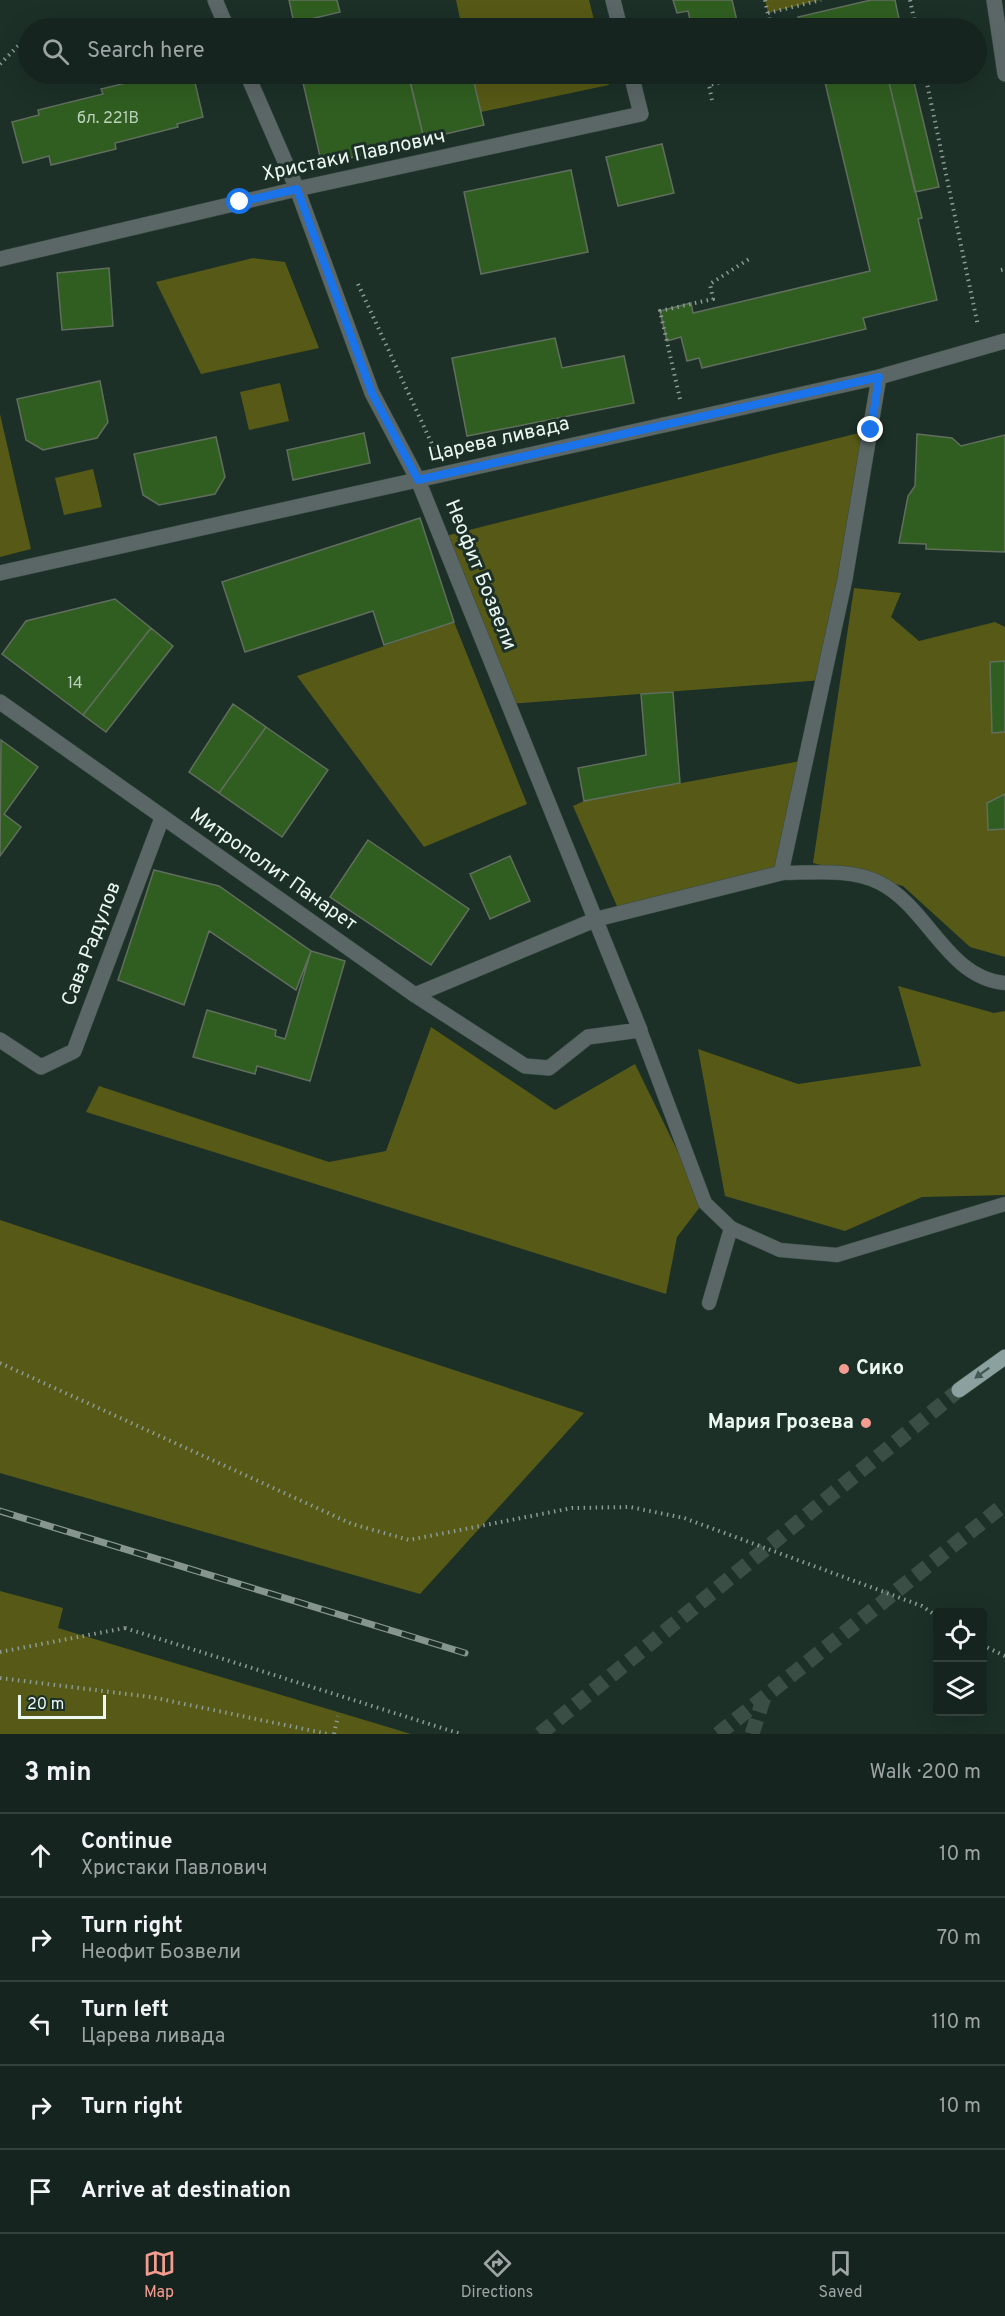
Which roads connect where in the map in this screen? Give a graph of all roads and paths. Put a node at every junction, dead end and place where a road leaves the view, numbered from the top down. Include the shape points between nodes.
1 (215, 0) edge
2 (613, 0) edge
3 (765, 0) edge
4 (821, 0) edge
5 (910, 0) edge
6 (994, 0) edge
7 (768, 13) junction
8 (223, 18) edge
9 (618, 18) edge
10 (769, 18) edge
11 (914, 18) edge
12 (18, 46) edge
13 (0, 64) edge
14 (1005, 74) edge
15 (251, 84) edge
16 (634, 84) edge
17 (713, 84) edge
18 (927, 84) edge
19 (712, 100) dead end
20 (297, 189) junction
21 (0, 259) edge
22 (749, 259) dead end
23 (356, 280) dead end
24 (1005, 341) edge
25 (982, 348) junction
26 (879, 377) junction
27 (682, 406) dead end
28 (441, 462) dead end
29 (418, 480) junction
30 (0, 573) edge
31 (0, 702) edge
32 (162, 818) junction
33 (781, 873) junction
34 (597, 919) junction
35 (1005, 983) edge
36 (415, 995) junction
37 (640, 1030) junction
38 (0, 1040) edge
39 (1005, 1204) edge
40 (731, 1228) junction
41 (709, 1303) dead end
42 (1005, 1357) edge
43 (0, 1363) edge
44 (959, 1390) tunnel mouth
45 (933, 1614) edge
46 (987, 1647) edge
47 (0, 1652) edge
48 (1005, 1656) edge
49 (0, 1678) edge
50 (338, 1716) dead end
51 (328, 1734) edge
52 (334, 1734) edge
53 (461, 1734) edge

1 - 8 street
2 - 9 street
3 - 7 path
4 - 7 path
5 - 11 path
6 - 14 street
7 - 10 path
12 - 13 path
15 - 20 street, Неофит Бозвели
16 - 20 street, Христаки Павлович via 641,114
17 - 19 path via 709,85
18 - 25 path
20 - 21 street, Христаки Павлович
20 - 29 street, Неофит Бозвели via 372,393
22 - 27 path via 710,284 713,298 660,311
23 - 28 path
24 - 25 street, Царева ливада
25 - 26 street, Царева ливада
26 - 29 street, Царева ливада
26 - 33 street via 845,579
29 - 30 street, Царева ливада
29 - 34 street, Неофит Бозвели
31 - 32 street, Митрополит Панарет
32 - 36 street, Митрополит Панарет
32 - 38 street, Сава Радулов via 74,1051 41,1067
33 - 34 street
33 - 35 lane via 842,873 878,881 901,895 965,969 988,982
34 - 36 street
34 - 37 street, Неофит Бозвели
36 - 37 street, Митрополит Панарет via 525,1066 549,1068 588,1037
37 - 40 lane via 705,1203
39 - 40 lane via 837,1255 780,1250
40 - 41 lane
42 -> 44 main road
43 - 45 path via 352,1524 409,1540 572,1508 630,1507 684,1518 922,1606
46 - 48 path
47 - 53 path, bridge via 125,1628
49 - 51 path via 151,1697
50 - 52 path

